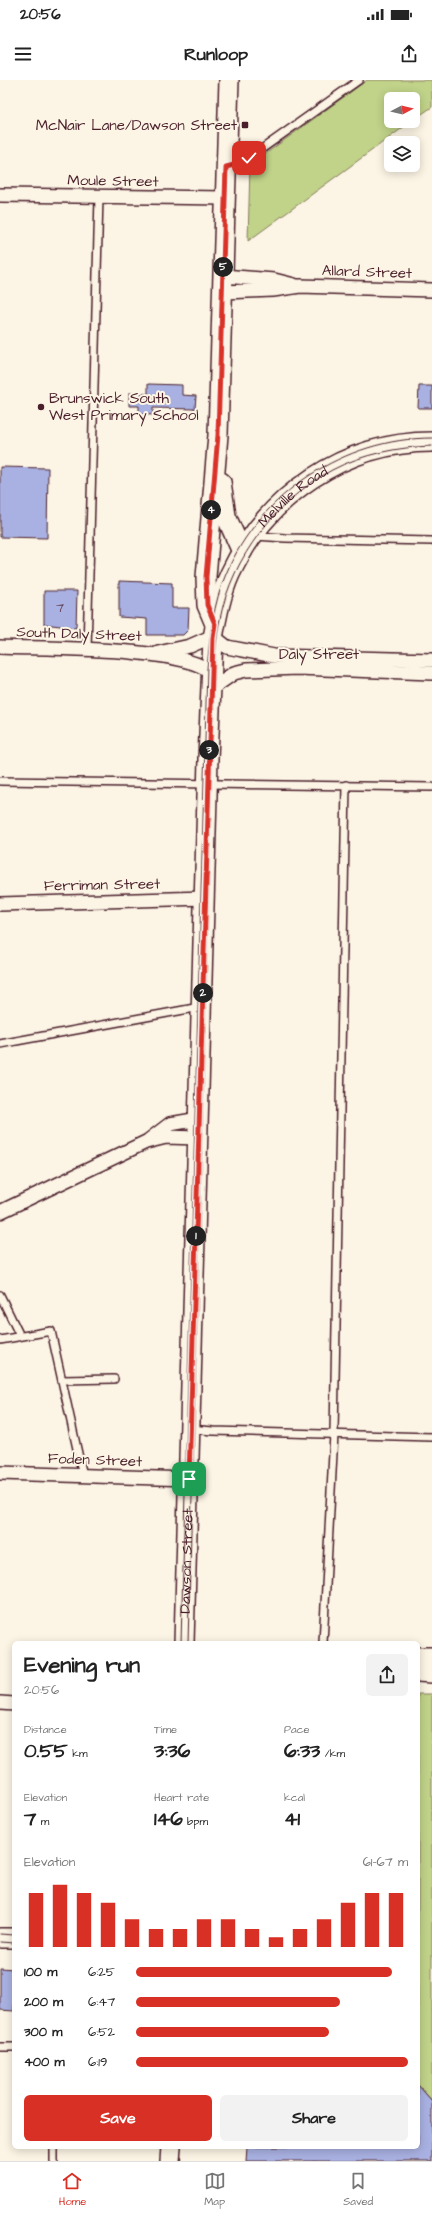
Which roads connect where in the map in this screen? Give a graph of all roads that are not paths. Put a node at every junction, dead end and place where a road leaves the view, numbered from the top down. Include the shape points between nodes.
1 (229, 80) edge
2 (359, 80) edge
3 (226, 167) junction
4 (0, 195) edge
5 (99, 197) junction
6 (225, 198) junction
7 (223, 284) junction
8 (432, 290) edge
9 (218, 435) junction
10 (432, 442) edge
11 (252, 536) junction
12 (432, 541) edge
13 (242, 552) junction
14 (214, 630) junction
15 (0, 647) edge
16 (87, 650) junction
17 (158, 653) junction
18 (432, 660) edge
19 (432, 673) edge
20 (211, 681) junction
21 (0, 781) edge
22 (208, 784) junction
23 (346, 785) junction
24 (432, 787) edge
25 (205, 898) junction
26 (0, 904) edge
27 (202, 1007) junction
28 (0, 1044) edge
29 (199, 1119) junction
30 (198, 1138) junction
31 (146, 1142) junction
32 (0, 1212) edge
33 (0, 1295) edge
34 (20, 1336) junction
35 (0, 1340) edge
36 (114, 1379) dead end
37 (62, 1380) junction
38 (190, 1429) junction
39 (334, 1434) junction
40 (432, 1437) edge
41 (0, 1473) edge
42 (83, 1476) junction
43 (189, 1479) junction
44 (184, 1641) edge
45 (323, 1641) edge
46 (420, 1657) edge
47 (432, 1657) edge
48 (420, 1672) edge
49 (432, 1673) edge
50 (0, 1703) edge
51 (12, 1704) edge
52 (0, 1938) edge
53 (12, 1938) edge
54 (0, 2047) edge
55 (12, 2047) edge
56 (54, 2149) edge
57 (171, 2149) edge
58 (54, 2161) edge
59 (170, 2161) edge

1 - 3 main road
2 - 3 lane via 242,163
3 - 6 main road
4 - 5 street, Moule Street
5 - 6 street, Moule Street
5 - 16 lane
6 - 7 main road
7 - 8 street, Allard Street via 273,290 300,286
7 - 9 main road
9 - 13 main road via 226,516
9 - 14 main road via 206,577 207,605
10 - 11 main road, Melville Road via 395,445 330,466 295,491
11 - 12 lane
11 - 13 main road, Melville Road
13 - 14 main road, Melville Road via 230,575
14 - 17 street, South Daly Street via 190,646
14 - 18 street, Daly Street via 227,647 274,656
14 - 20 main road
15 - 16 street, South Daly Street
16 - 17 street, South Daly Street
17 - 20 street, South Daly Street via 199,664
19 - 20 street, Daly Street via 305,668 246,670
20 - 22 main road, Dawson Street
21 - 22 lane
22 - 23 lane
22 - 25 main road, Dawson Street
23 - 24 lane
23 - 39 lane
25 - 26 street, Ferriman Street
25 - 27 main road, Dawson Street
27 - 28 lane
27 - 29 main road, Dawson Street
29 - 30 main road, Dawson Street
29 - 31 street via 170,1124
30 - 31 street via 166,1138
30 - 38 main road, Dawson Street
31 - 32 street
33 - 34 lane
34 - 35 lane
34 - 37 lane via 51,1332
36 - 37 lane
37 - 42 lane
38 - 39 lane
38 - 43 main road, Dawson Street
39 - 40 lane
39 - 45 lane
41 - 42 street, Foden Street
42 - 43 street, Foden Street
43 - 44 main road, Dawson Street
46 - 47 main road
48 - 49 main road
50 - 51 street
52 - 53 main road
54 - 55 lane
56 - 58 lane
57 - 59 main road

